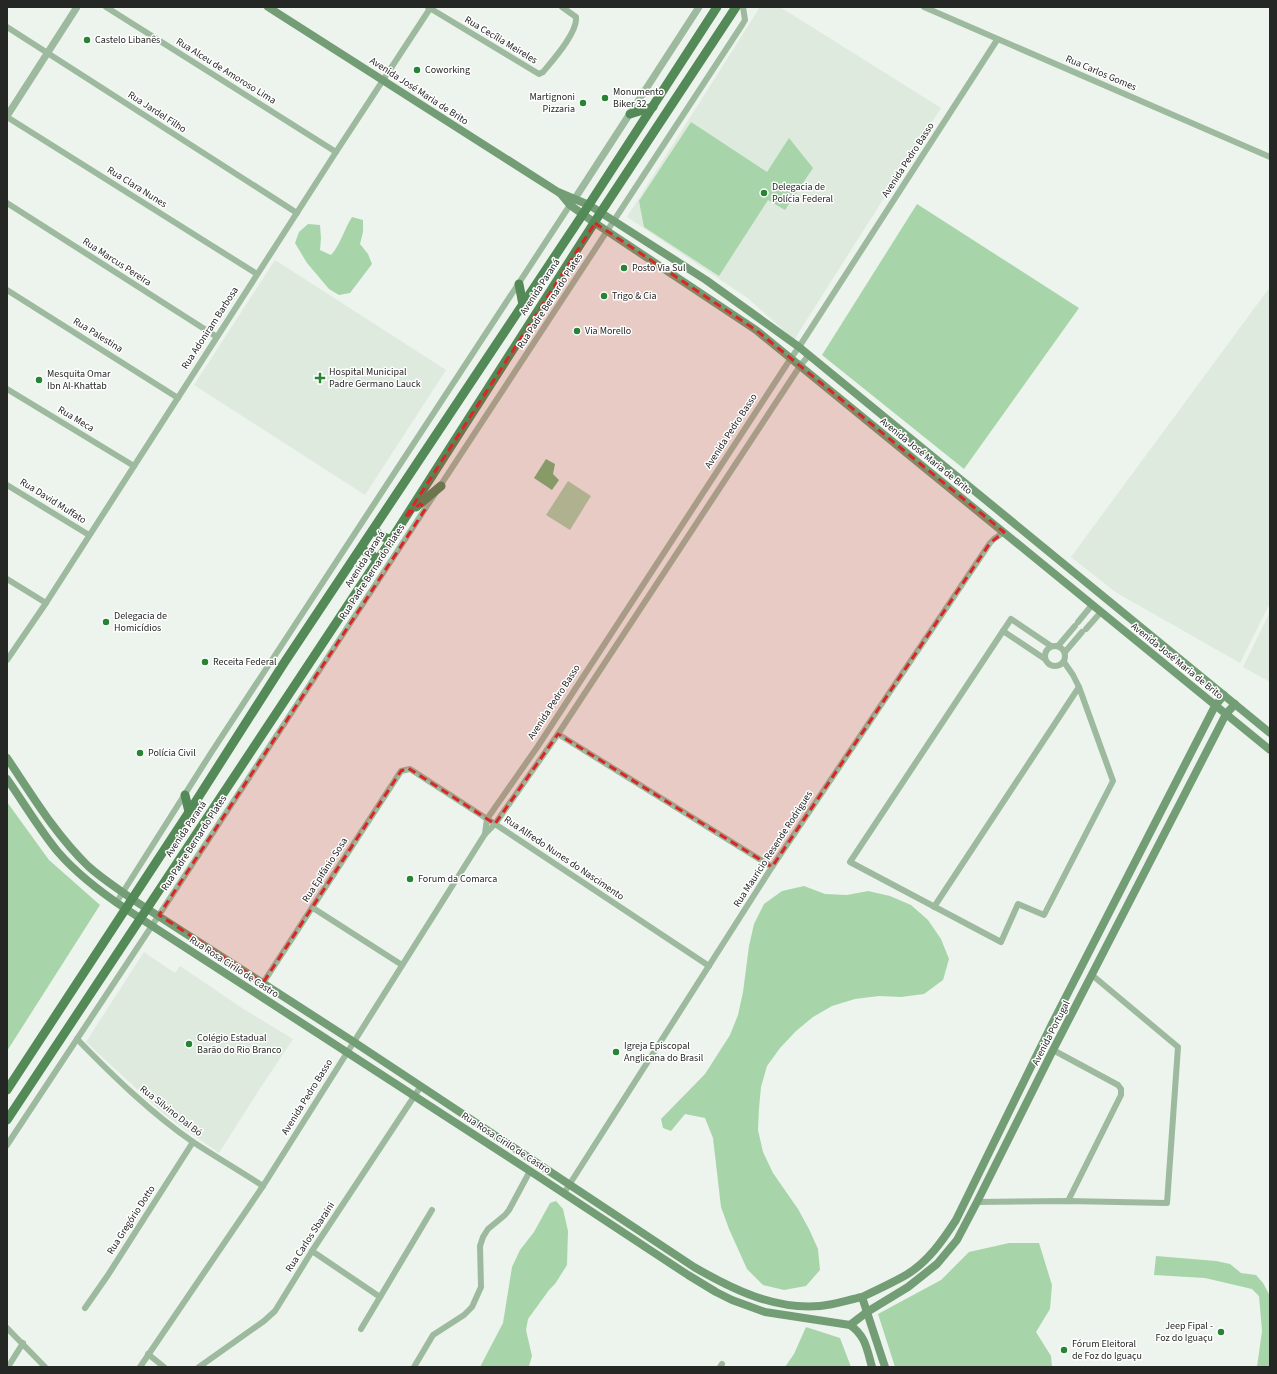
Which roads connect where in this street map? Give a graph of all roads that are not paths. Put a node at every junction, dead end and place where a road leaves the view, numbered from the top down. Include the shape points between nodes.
1 (77, 7) edge
2 (106, 7) edge
3 (268, 7) edge
4 (430, 7) edge
5 (562, 7) edge
6 (699, 7) edge
7 (717, 7) edge
8 (736, 7) edge
9 (743, 7) edge
10 (924, 7) edge
11 (7, 27) edge
12 (997, 40) junction
13 (47, 53) junction
14 (383, 80) junction
15 (653, 107) junction
16 (630, 114) junction
17 (7, 116) edge
18 (336, 152) junction
19 (1270, 157) edge
20 (573, 201) junction
21 (7, 203) edge
22 (589, 205) junction
23 (601, 212) junction
24 (296, 213) junction
25 (583, 214) junction
26 (614, 221) junction
27 (595, 223) junction
28 (608, 231) junction
29 (257, 274) junction
30 (706, 280) junction
31 (519, 284) junction
32 (7, 290) edge
33 (696, 290) junction
34 (523, 305) junction
35 (217, 337) junction
36 (799, 347) junction
37 (809, 355) junction
38 (791, 358) junction
39 (800, 366) junction
40 (7, 389) edge
41 (178, 398) junction
42 (134, 466) junction
43 (7, 485) edge
44 (441, 486) junction
45 (406, 518) junction
46 (374, 529) junction
47 (1004, 532) junction
48 (89, 535) junction
49 (392, 540) junction
50 (361, 549) junction
51 (378, 561) junction
52 (7, 579) edge
53 (46, 603) junction
54 (1092, 605) junction
55 (1101, 612) junction
56 (1075, 626) junction
57 (1002, 631) junction
58 (1083, 632) junction
59 (1055, 646) junction
60 (1065, 652) junction
61 (1045, 659) junction
62 (7, 660) edge
63 (1064, 662) junction
64 (1079, 687) junction
65 (1224, 695) junction
66 (1234, 704) junction
67 (1216, 706) junction
68 (1226, 714) junction
69 (1270, 733) edge
70 (558, 734) junction
71 (1270, 750) edge
72 (7, 758) edge
73 (406, 769) joint
74 (7, 779) edge
75 (185, 795) junction
76 (189, 812) junction
77 (487, 819) junction
78 (495, 824) junction
79 (485, 834) junction
80 (772, 867) junction
81 (123, 892) junction
82 (132, 899) junction
83 (116, 903) junction
84 (934, 907) junction
85 (147, 908) junction
86 (312, 908) junction
87 (126, 909) junction
88 (159, 915) junction
89 (140, 918) junction
90 (152, 925) junction
91 (402, 965) junction
92 (709, 966) junction
93 (1092, 975) junction
94 (263, 983) junction
95 (77, 1039) junction
96 (354, 1042) junction
97 (1052, 1050) junction
98 (347, 1053) junction
99 (421, 1086) junction
100 (7, 1090) edge
101 (414, 1096) junction
102 (442, 1100) junction
103 (436, 1109) junction
104 (7, 1120) edge
105 (193, 1142) junction
106 (7, 1145) edge
107 (530, 1171) junction
108 (570, 1185) junction
109 (263, 1186) junction
110 (564, 1193) junction
111 (1068, 1200) junction
112 (977, 1202) junction
113 (432, 1210) dead end
114 (312, 1251) junction
115 (694, 1267) junction
116 (688, 1275) junction
117 (380, 1297) junction
118 (862, 1297) junction
119 (767, 1301) junction
120 (85, 1308) dead end
121 (765, 1312) junction
122 (867, 1312) junction
123 (850, 1325) junction
124 (7, 1328) edge
125 (361, 1329) dead end
126 (23, 1344) junction
127 (148, 1354) junction
128 (8, 1367) edge
129 (45, 1367) edge
130 (140, 1367) edge
131 (164, 1367) edge
132 (199, 1367) edge
133 (414, 1367) edge
134 (872, 1367) edge
135 (885, 1367) edge

1 - 13 street
2 - 18 street, Rua Alceu de Amoroso Lima
3 - 14 main road, Avenida José Maria de Brito
4 - 5 street, Rua Cecília Meireles via 539,74 573,31 576,23 576,17
4 - 14 street, Rua Adoniram Barbosa
6 - 16 street
7 - 15 main road, Avenida Paraná
8 - 23 main road, Avenida Paraná
9 - 26 street, Rua Padre Bernardo Plates via 745,20 742,25
10 - 12 street, Rua Carlos Gomes
11 - 13 street, Rua Jardel Filho
12 - 19 street, Rua Carlos Gomes
12 - 36 street, Avenida Pedro Basso
13 - 17 street
13 - 24 street, Rua Jardel Filho
14 - 18 street, Rua Adoniram Barbosa
14 - 20 main road, Avenida José Maria de Brito
15 - 16 main road
15 - 22 main road, Avenida Paraná
16 - 20 street
17 - 29 street, Rua Clara Nunes
18 - 24 street, Rua Adoniram Barbosa
20 - 22 main road, Avenida José Maria de Brito
20 - 25 main road, Avenida José Maria de Brito
20 - 31 street
21 - 35 street, Rua Marcus Pereira
22 - 23 main road, Avenida José Maria de Brito
22 - 25 main road, Avenida Paraná
23 - 26 main road, Avenida José Maria de Brito
23 - 27 main road, Avenida Paraná
24 - 29 street, Rua Adoniram Barbosa
25 - 27 main road, Avenida José Maria de Brito
25 - 34 main road, Avenida Paraná
26 - 28 street, Rua Padre Bernardo Plates
26 - 30 main road, Avenida José Maria de Brito
27 - 28 main road, Avenida José Maria de Brito
27 - 45 main road, Avenida Paraná
28 - 33 main road, Avenida José Maria de Brito
28 - 44 street, Rua Padre Bernardo Plates
29 - 35 street, Rua Adoniram Barbosa
30 - 33 main road via 704,286
30 - 36 main road, Avenida José Maria de Brito
31 - 34 main road
31 - 75 street
32 - 41 street, Rua Palestina
33 - 38 main road, Avenida José Maria de Brito via 756,330
34 - 46 main road, Avenida Paraná
35 - 41 street, Rua Adoniram Barbosa
36 - 37 main road, Avenida José Maria de Brito
36 - 38 street, Avenida Pedro Basso
37 - 39 street, Avenida Pedro Basso
37 - 65 main road, Avenida José Maria de Brito
38 - 39 main road, Avenida José Maria de Brito
38 - 77 street, Avenida Pedro Basso
39 - 47 main road, Avenida José Maria de Brito
39 - 70 street, Avenida Pedro Basso
40 - 42 street, Rua Meca
41 - 42 street, Rua Adoniram Barbosa
42 - 48 street, Rua Adoniram Barbosa
43 - 48 street, Rua David Muffato
44 - 45 main road
44 - 88 street, Rua Padre Bernardo Plates
45 - 49 main road, Avenida Paraná
46 - 49 main road via 382,537
46 - 50 main road, Avenida Paraná
47 - 54 main road, Avenida José Maria de Brito
47 - 80 street, Rua Mauricio Resende Rodrigues via 990,543
48 - 53 street, Rua Adoniram Barbosa
49 - 51 main road, Avenida Paraná
50 - 51 main road
50 - 76 main road, Avenida Paraná via 284,663
51 - 85 main road, Avenida Paraná
52 - 53 street
53 - 62 street, Rua Adoniram Barbosa
54 - 55 main road, Avenida José Maria de Brito
54 - 56 street
55 - 58 street
55 - 67 main road, Avenida José Maria de Brito
56 - 58 street
56 - 59 street
57 - 59 street via 1011,619
57 - 61 street
57 - 84 street via 850,862
58 - 60 street
59 - 60 street via 1061,647
59 - 61 street via 1045,653
60 - 63 street
61 - 63 street via 1052,666
63 - 64 street
64 - 84 street
64 - 84 street via 1112,781 1044,915 1018,904 1001,942
65 - 66 main road, Avenida José Maria de Brito
65 - 67 main road, Avenida Portugal
66 - 68 main road, Avenida Portugal
66 - 69 main road, Avenida José Maria de Brito
67 - 68 main road, Avenida José Maria de Brito
67 - 118 main road, Avenida Portugal via 1056,1017 956,1220 923,1262 907,1275
68 - 71 main road, Avenida José Maria de Brito
68 - 93 main road, Avenida Portugal
70 - 78 street, Avenida Pedro Basso
70 - 80 street
72 - 81 main road, Avenida Portugal via 51,824 73,851
73 - 77 street, Rua Alfredo Nunes do Nascimento via 410,769
73 - 86 street, Rua Epifânio Sosa via 401,771
74 - 83 main road, Rua Rosa Cirilo de Castro via 58,852 75,870
75 - 76 main road
75 - 81 street
76 - 82 main road, Avenida Paraná
77 - 78 street, Rua Alfredo Nunes do Nascimento
77 - 79 street, Avenida Pedro Basso
78 - 79 street, Avenida Pedro Basso
78 - 92 street, Rua Alfredo Nunes do Nascimento
79 - 91 street, Avenida Pedro Basso
80 - 92 street, Rua Mauricio Resende Rodrigues
81 - 82 main road, Avenida Portugal
81 - 83 street
82 - 85 main road, Avenida Portugal
82 - 87 main road, Avenida Paraná
83 - 87 main road, Rua Rosa Cirilo de Castro
85 - 88 main road, Avenida Portugal
85 - 89 main road, Avenida Paraná
86 - 91 street
86 - 94 street, Rua Epifânio Sosa
87 - 89 main road, Rua Rosa Cirilo de Castro
87 - 100 main road, Avenida Paraná
88 - 90 street, Rua Padre Bernardo Plates
88 - 94 main road, Avenida Portugal
89 - 90 main road, Rua Rosa Cirilo de Castro
89 - 104 main road, Avenida Paraná
90 - 95 street, Rua Padre Bernardo Plates
90 - 98 main road, Rua Rosa Cirilo de Castro
91 - 96 street, Avenida Pedro Basso
92 - 108 street, Rua Mauricio Resende Rodrigues
93 - 97 main road, Avenida Portugal
93 - 111 street via 1178,1047 1167,1203
94 - 96 main road, Avenida Portugal
95 - 105 street, Rua Silvino Dal Bó via 112,1075
95 - 106 street, Rua Padre Bernardo Plates
96 - 98 street, Avenida Pedro Basso
96 - 99 main road, Avenida Portugal
97 - 111 street via 1118,1085 1121,1089 1121,1095
97 - 112 main road, Avenida Portugal
98 - 101 main road, Rua Rosa Cirilo de Castro
98 - 109 street, Avenida Pedro Basso
99 - 101 street, Rua Carlos Sbaraini
99 - 102 main road, Avenida Portugal
101 - 103 main road, Rua Rosa Cirilo de Castro
101 - 114 street, Rua Carlos Sbaraini
102 - 103 main road
102 - 108 main road, Avenida Portugal
103 - 107 main road, Rua Rosa Cirilo de Castro
105 - 109 street, Rua Silvino Dal Bó
105 - 120 street, Rua Gregório Dotto
107 - 110 main road, Rua Rosa Cirilo de Castro
107 - 133 street via 509,1210 483,1237 480,1246 481,1287 472,1306 433,1335
108 - 110 street, Rua Mauricio Resende Rodrigues
108 - 115 main road, Avenida Portugal
109 - 127 street, Avenida Pedro Basso
110 - 116 main road, Rua Rosa Cirilo de Castro
111 - 112 street
112 - 122 main road, Avenida Portugal via 957,1240 937,1264 908,1287
113 - 117 street
114 - 117 street
114 - 132 street, Rua Carlos Sbaraini via 275,1311
115 - 116 main road
115 - 119 main road, Avenida Portugal via 735,1289
116 - 121 main road, Rua Rosa Cirilo de Castro via 727,1298
117 - 125 street
118 - 119 main road, Avenida Portugal via 821,1306
118 - 122 main road
119 - 121 main road
121 - 123 main road, Rua Rosa Cirilo de Castro
122 - 123 main road, Avenida Portugal
122 - 135 main road
123 - 134 main road via 863,1337
124 - 126 street
126 - 128 street
126 - 129 street
127 - 130 street, Avenida Pedro Basso
127 - 131 street

